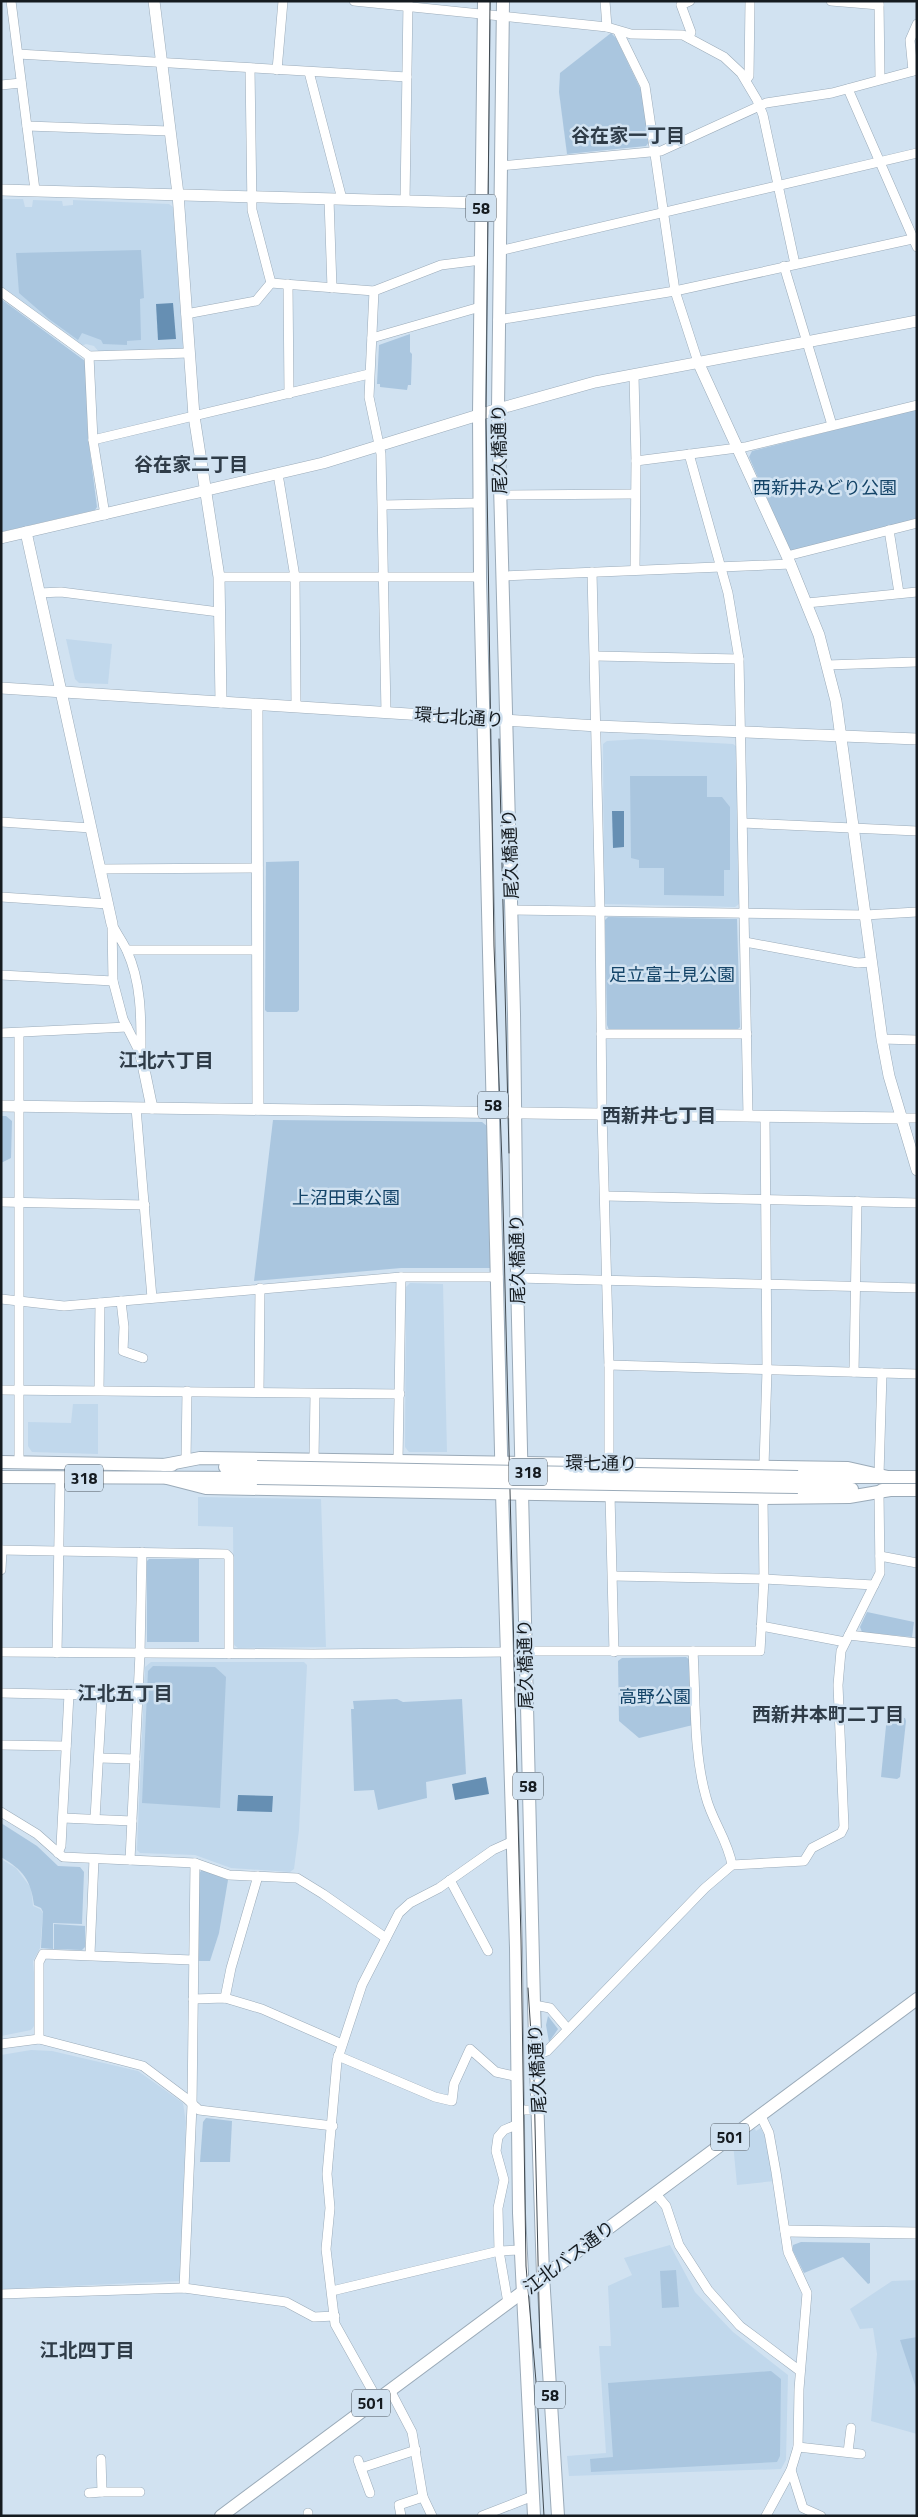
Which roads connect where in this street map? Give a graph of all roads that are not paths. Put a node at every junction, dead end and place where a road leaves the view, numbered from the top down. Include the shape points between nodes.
1 (11, 1) edge
2 (154, 1) edge
3 (283, 1) edge
4 (354, 1) edge
5 (503, 1) edge
6 (605, 1) edge
7 (750, 1) edge
8 (831, 1) edge
9 (683, 2) edge
10 (879, 3) edge
11 (408, 4) edge
12 (484, 7) edge
13 (502, 17) junction
14 (917, 24) edge
15 (607, 26) junction
16 (618, 32) junction
17 (689, 38) junction
18 (18, 54) junction
19 (161, 63) junction
20 (250, 68) junction
21 (277, 70) junction
22 (915, 71) edge
23 (309, 72) junction
24 (407, 77) junction
25 (880, 79) junction
26 (746, 80) junction
27 (22, 83) junction
28 (1, 85) edge
29 (848, 89) junction
30 (760, 107) junction
31 (28, 126) junction
32 (170, 131) junction
33 (654, 152) junction
34 (917, 153) edge
35 (880, 161) junction
36 (500, 166) junction
37 (777, 185) junction
38 (1, 190) edge
39 (35, 190) junction
40 (178, 194) junction
41 (252, 196) junction
42 (329, 199) junction
43 (342, 199) junction
44 (405, 201) junction
45 (482, 203) junction
46 (663, 212) junction
47 (916, 241) edge
48 (499, 252) junction
49 (481, 260) junction
50 (795, 264) junction
51 (784, 266) junction
52 (270, 283) junction
53 (288, 284) junction
54 (332, 288) junction
55 (374, 291) junction
56 (675, 291) junction
57 (1, 292) edge
58 (480, 307) junction
59 (186, 314) junction
60 (498, 320) junction
61 (917, 321) edge
62 (372, 338) junction
63 (806, 342) junction
64 (189, 354) junction
65 (89, 356) junction
66 (698, 362) junction
67 (369, 374) junction
68 (634, 375) junction
69 (289, 394) junction
70 (917, 405) edge
71 (498, 409) junction
72 (479, 415) junction
73 (194, 416) junction
74 (832, 425) junction
75 (92, 440) junction
76 (379, 446) junction
77 (738, 448) junction
78 (690, 454) junction
79 (636, 461) junction
80 (278, 474) junction
81 (206, 491) junction
82 (634, 494) junction
83 (500, 495) junction
84 (479, 503) junction
85 (382, 505) junction
86 (105, 515) junction
87 (917, 523) edge
88 (889, 530) junction
89 (26, 532) junction
90 (1, 538) edge
91 (789, 560) junction
92 (722, 567) junction
93 (635, 570) junction
94 (592, 572) junction
95 (480, 576) junction
96 (503, 576) junction
97 (219, 577) junction
98 (295, 577) junction
99 (384, 577) junction
100 (917, 592) edge
101 (39, 593) junction
102 (899, 593) junction
103 (807, 603) junction
104 (219, 612) junction
105 (595, 656) junction
106 (739, 659) junction
107 (917, 662) edge
108 (827, 665) junction
109 (1, 688) edge
110 (61, 692) junction
111 (220, 702) junction
112 (257, 705) junction
113 (296, 707) junction
114 (386, 713) junction
115 (484, 717) junction
116 (506, 720) junction
117 (597, 726) junction
118 (741, 731) junction
119 (841, 736) junction
120 (917, 740) edge
121 (1, 822) edge
122 (743, 822) junction
123 (91, 828) junction
124 (853, 828) junction
125 (917, 831) edge
126 (100, 868) junction
127 (258, 868) junction
128 (1, 897) edge
129 (108, 904) junction
130 (512, 910) junction
131 (600, 911) junction
132 (917, 912) edge
133 (744, 914) junction
134 (865, 915) junction
135 (112, 924) junction
136 (745, 942) junction
137 (127, 950) junction
138 (258, 950) junction
139 (872, 962) junction
140 (1, 975) edge
141 (113, 981) junction
142 (126, 1027) junction
143 (1, 1033) edge
144 (19, 1033) junction
145 (601, 1034) junction
146 (747, 1034) junction
147 (882, 1039) junction
148 (917, 1040) edge
149 (141, 1055) junction
150 (1, 1106) edge
151 (19, 1106) junction
152 (136, 1108) junction
153 (152, 1108) junction
154 (258, 1109) junction
155 (494, 1113) junction
156 (515, 1114) junction
157 (602, 1114) junction
158 (748, 1116) junction
159 (765, 1116) junction
160 (902, 1118) junction
161 (917, 1118) edge
162 (917, 1170) edge
163 (605, 1196) junction
164 (765, 1199) junction
165 (857, 1201) junction
166 (1, 1202) edge
167 (917, 1202) edge
168 (19, 1203) junction
169 (145, 1205) junction
170 (401, 1277) junction
171 (498, 1277) junction
172 (516, 1278) junction
173 (606, 1280) junction
174 (767, 1284) junction
175 (856, 1286) junction
176 (260, 1288) junction
177 (917, 1288) edge
178 (1, 1298) edge
179 (152, 1298) junction
180 (19, 1301) junction
181 (121, 1301) junction
182 (100, 1303) junction
183 (143, 1358) dead end
184 (609, 1365) junction
185 (767, 1370) junction
186 (854, 1372) junction
187 (882, 1373) junction
188 (917, 1374) edge
189 (1, 1390) edge
190 (20, 1390) junction
191 (99, 1390) junction
192 (187, 1391) junction
193 (259, 1392) junction
194 (315, 1394) junction
195 (400, 1394) junction
196 (314, 1459) junction
197 (186, 1461) junction
198 (398, 1461) junction
199 (502, 1461) junction
200 (1, 1462) edge
201 (521, 1462) junction
202 (19, 1463) junction
203 (609, 1463) junction
204 (764, 1466) junction
205 (166, 1472) junction
206 (1, 1477) edge
207 (60, 1477) junction
208 (917, 1477) edge
209 (884, 1483) junction
210 (917, 1490) edge
211 (502, 1493) junction
212 (522, 1494) junction
213 (610, 1495) junction
214 (763, 1498) junction
215 (2, 1550) edge
216 (58, 1551) junction
217 (142, 1552) junction
218 (880, 1556) junction
219 (917, 1563) edge
220 (1, 1570) edge
221 (613, 1576) junction
222 (764, 1579) junction
223 (874, 1585) junction
224 (761, 1626) junction
225 (847, 1639) junction
226 (917, 1642) edge
227 (525, 1651) junction
228 (693, 1651) junction
229 (1, 1652) edge
230 (508, 1652) junction
231 (614, 1652) junction
232 (57, 1653) junction
233 (140, 1653) junction
234 (229, 1654) junction
235 (1, 1693) edge
236 (69, 1694) junction
237 (102, 1695) junction
238 (138, 1696) junction
239 (1, 1745) edge
240 (66, 1746) junction
241 (99, 1758) junction
242 (135, 1759) junction
243 (1, 1812) edge
244 (63, 1818) junction
245 (96, 1819) junction
246 (132, 1821) junction
247 (513, 1841) junction
248 (58, 1853) junction
249 (94, 1859) junction
250 (130, 1860) junction
251 (194, 1863) junction
252 (732, 1865) junction
253 (258, 1876) junction
254 (450, 1880) junction
255 (386, 1938) junction
256 (488, 1951) dead end
257 (90, 1954) junction
258 (192, 1960) junction
259 (226, 1998) junction
260 (193, 1999) junction
261 (917, 1999) edge
262 (534, 2005) junction
263 (567, 2028) junction
264 (39, 2039) junction
265 (1, 2044) edge
266 (342, 2044) junction
267 (536, 2055) junction
268 (338, 2056) junction
269 (518, 2076) junction
270 (192, 2105) junction
271 (518, 2110) junction
272 (539, 2110) junction
273 (760, 2114) junction
274 (518, 2124) junction
275 (333, 2126) junction
276 (654, 2194) junction
277 (786, 2231) junction
278 (917, 2233) edge
279 (520, 2250) junction
280 (499, 2251) junction
281 (543, 2275) junction
282 (184, 2288) junction
283 (332, 2291) junction
284 (522, 2293) junction
285 (1, 2294) edge
286 (508, 2303) junction
287 (335, 2316) junction
288 (800, 2370) junction
289 (390, 2390) junction
290 (377, 2399) junction
291 (851, 2428) dead end
292 (798, 2447) junction
293 (416, 2450) junction
294 (848, 2452) junction
295 (861, 2454) dead end
296 (101, 2459) dead end
297 (791, 2470) junction
298 (102, 2492) junction
299 (140, 2492) dead end
300 (89, 2493) dead end
301 (370, 2493) dead end
302 (533, 2496) junction
303 (423, 2497) junction
304 (221, 2516) edge
305 (401, 2516) edge
306 (432, 2516) edge
307 (482, 2516) edge
308 (534, 2516) edge
309 (558, 2516) edge
310 (766, 2516) edge
311 (821, 2516) edge

1 - 18 street
2 - 19 street
3 - 21 street
4 - 11 street
5 - 13 main road, 尾久橋通り / 58
6 - 15 street
7 - 26 street via 749,76
8 - 10 street
9 - 17 street via 691,32
10 - 25 street
11 - 12 street
11 - 24 street
12 - 13 street
12 - 45 main road, 尾久橋通り / 58
13 - 15 street
13 - 36 main road, 尾久橋通り / 58
14 - 22 street via 910,40
15 - 16 street
16 - 17 street
16 - 33 street via 645,86
17 - 26 street via 724,57
18 - 19 street
18 - 27 street
19 - 20 street
19 - 32 street
20 - 21 street
20 - 41 street
21 - 23 street
22 - 25 street
23 - 24 street
23 - 43 street
24 - 44 street
25 - 29 street
26 - 30 street
27 - 28 street
27 - 31 street
29 - 30 street
29 - 35 street
30 - 33 street via 668,149
30 - 37 street
31 - 32 street
31 - 39 street
32 - 40 street
33 - 36 street
33 - 46 street
34 - 35 street
35 - 37 street
35 - 47 street
36 - 48 main road, 尾久橋通り / 58
37 - 46 street
37 - 50 street
38 - 39 street
39 - 40 street
40 - 41 street
40 - 59 street
41 - 42 street
41 - 52 street via 252,210
42 - 43 street
42 - 54 street
43 - 44 street
44 - 45 street
45 - 49 main road, 尾久橋通り / 58
46 - 48 street
46 - 56 street
47 - 50 street
48 - 60 main road, 尾久橋通り / 58
49 - 55 street via 441,264
49 - 58 main road, 尾久橋通り / 58
50 - 51 street
51 - 56 street
51 - 63 street
52 - 53 street
52 - 59 street via 256,301
53 - 54 street
53 - 69 street
54 - 55 street
55 - 62 street
56 - 60 street
56 - 66 street
57 - 65 street
58 - 62 street
58 - 72 main road, 尾久橋通り / 58
59 - 64 street
60 - 71 main road, 尾久橋通り / 58
61 - 63 street
62 - 67 street
63 - 66 street
63 - 74 street
64 - 65 street
64 - 73 street
65 - 75 street
66 - 68 street
66 - 77 street
67 - 69 street
67 - 76 street via 371,411
68 - 71 street
68 - 79 street
69 - 73 street
70 - 74 street
71 - 72 street
71 - 83 main road, 尾久橋通り / 58
72 - 76 street
72 - 84 main road, 尾久橋通り / 58
73 - 75 street
73 - 81 street
74 - 77 street
75 - 86 street
76 - 80 street
76 - 85 street
77 - 78 street
77 - 91 street
78 - 79 street
78 - 92 street
79 - 82 street
80 - 81 street
80 - 98 street
81 - 86 street
81 - 97 street
82 - 83 street
82 - 93 street
83 - 96 main road, 尾久橋通り / 58
84 - 85 street
84 - 95 main road, 尾久橋通り / 58
85 - 99 street
86 - 89 street
87 - 88 street
88 - 91 street
88 - 102 street
89 - 90 street
89 - 101 street
91 - 92 street
91 - 103 street
92 - 93 street
92 - 106 street
93 - 94 street
94 - 96 street
94 - 105 street
95 - 99 street
95 - 115 main road, 尾久橋通り / 58
96 - 116 main road, 尾久橋通り / 58
97 - 98 street
97 - 104 street
98 - 99 street
98 - 113 street
99 - 114 street
100 - 102 street
101 - 104 street via 61,592
101 - 110 street
102 - 103 street
103 - 108 street
104 - 111 street
105 - 106 street
105 - 117 street
106 - 118 street
107 - 108 street
108 - 119 street
109 - 110 street, 環七北通り
110 - 111 street, 環七北通り
110 - 123 street
111 - 112 street, 環七北通り
112 - 113 street, 環七北通り
112 - 127 street
113 - 114 street, 環七北通り
114 - 115 street, 環七北通り
115 - 116 street, 環七北通り
115 - 155 main road, 尾久橋通り / 58
116 - 117 street, 環七北通り
116 - 130 main road, 尾久橋通り / 58
117 - 118 street, 環七北通り
117 - 131 street
118 - 119 street, 環七北通り
118 - 122 street
119 - 120 street, 環七北通り
119 - 124 street
121 - 123 street
122 - 124 street
122 - 133 street
123 - 126 street
124 - 125 street
124 - 134 street
126 - 127 street
126 - 129 street
127 - 138 street
128 - 129 street
129 - 135 street
130 - 131 street
130 - 156 main road, 尾久橋通り / 58
131 - 133 street
131 - 145 street
132 - 134 street
133 - 134 street
133 - 136 street
134 - 139 street
135 - 137 street
135 - 141 street
136 - 139 street
136 - 146 street
137 - 138 street
137 - 149 street via 140,1005
138 - 154 street
139 - 147 street
140 - 141 street
141 - 142 street
142 - 144 street
142 - 149 street
143 - 144 street
144 - 151 street
145 - 146 street
145 - 157 street
146 - 158 street
147 - 148 street
147 - 160 street
149 - 153 street
150 - 151 street
151 - 152 street
151 - 168 street
152 - 153 street
152 - 169 street
153 - 154 street
154 - 155 street
155 - 156 street
155 - 171 main road, 尾久橋通り / 58
156 - 157 street
156 - 172 main road, 尾久橋通り / 58
157 - 158 street
157 - 163 street
158 - 159 street
159 - 160 street
159 - 164 street
160 - 161 street
160 - 162 street
163 - 164 street
163 - 173 street
164 - 165 street
164 - 174 street
165 - 167 street
165 - 175 street
166 - 168 street
168 - 169 street
168 - 180 street
169 - 179 street
170 - 171 street
170 - 176 street
170 - 195 street
171 - 199 main road, 尾久橋通り / 58
172 - 173 street
172 - 201 main road, 尾久橋通り / 58
173 - 174 street
173 - 184 street
174 - 175 street
174 - 185 street
175 - 177 street
175 - 186 street
176 - 179 street
176 - 193 street
178 - 180 street
179 - 181 street
180 - 182 street via 64,1306
180 - 190 street
181 - 182 street
181 - 183 street via 123,1351
182 - 191 street
184 - 185 street
184 - 203 street
185 - 186 street
185 - 204 street
186 - 187 street
187 - 188 street
187 - 209 street
189 - 190 street
190 - 191 street
190 - 202 street
191 - 192 street
192 - 193 street
192 - 197 street
193 - 194 street
194 - 195 street
194 - 196 street
195 - 198 street
196 - 197 main road, 環七通り / 318 via 200,1458
196 - 198 main road, 環七通り / 318
197 - 205 main road, 環七通り / 318
198 - 199 main road, 環七通り / 318
199 - 201 main road, 環七通り / 318
199 - 211 main road, 尾久橋通り / 58
200 - 202 main road, 環七通り / 318
201 - 203 main road, 環七通り / 318
201 - 212 main road, 尾久橋通り / 58
202 - 205 main road, 環七通り / 318
203 - 204 main road, 環七通り / 318
204 - 209 main road, 環七通り / 318 via 848,1468
205 - 207 main road, 環七通り / 318
205 - 209 main road, 環七通り / 318, bridge
205 - 211 main road, 環七通り / 318 via 206,1488
206 - 207 main road, 環七通り / 318
207 - 216 street
208 - 209 main road, 環七通り / 318
209 - 210 main road, 環七通り / 318
209 - 214 main road, 環七通り / 318 via 849,1497
209 - 218 street
211 - 212 main road, 環七通り / 318
211 - 230 main road, 尾久橋通り / 58
212 - 213 main road, 環七通り / 318
212 - 227 main road, 尾久橋通り / 58
213 - 214 main road, 環七通り / 318
213 - 221 street
214 - 222 street
215 - 216 street
215 - 220 street
216 - 217 street
216 - 232 street
217 - 233 street
217 - 234 street via 226,1554 230,1558
218 - 219 street
218 - 223 street via 880,1573
221 - 222 street
221 - 231 street
222 - 223 street
222 - 224 street
223 - 225 street
224 - 225 street
224 - 228 street via 760,1652
225 - 226 street
225 - 252 street via 841,1651 838,1685 844,1827 841,1833 812,1848 804,1861
227 - 231 street
227 - 262 main road, 尾久橋通り / 58
228 - 231 street
228 - 252 street via 698,1743 706,1798 730,1849
229 - 232 street
230 - 234 street
230 - 247 main road, 尾久橋通り / 58
232 - 233 street
233 - 234 street
233 - 238 street
235 - 236 street
236 - 237 street
236 - 240 street
237 - 238 street
237 - 241 street
238 - 242 street
239 - 240 street
240 - 244 street
241 - 242 street
241 - 245 street
242 - 246 street
243 - 248 street via 37,1834
244 - 245 street
244 - 248 street
245 - 246 street
246 - 250 street
247 - 254 street via 493,1850
247 - 269 main road, 尾久橋通り / 58
248 - 249 street via 63,1857
249 - 250 street
249 - 257 street
250 - 251 street
251 - 253 street via 229,1875
251 - 258 street
252 - 263 street via 705,1888
253 - 255 street via 297,1878
253 - 259 street via 231,1968
254 - 255 street via 410,1903 399,1913
254 - 256 street
255 - 266 street via 362,1985
257 - 258 street
257 - 264 street via 43,1954 39,1962
258 - 260 street
259 - 260 street
259 - 266 street via 280,2015
260 - 270 street
261 - 273 main road, 江北バス通り / 501
262 - 263 street via 550,2008
262 - 267 main road, 尾久橋通り / 58
263 - 267 street via 547,2051
264 - 265 street
264 - 270 street via 143,2066
266 - 268 street
267 - 272 main road, 尾久橋通り / 58
268 - 269 street via 435,2097 452,2101 454,2084 470,2048 496,2072
268 - 275 street
269 - 271 main road, 尾久橋通り / 58
270 - 275 street via 199,2110
270 - 282 street
271 - 272 street
271 - 274 main road, 尾久橋通り / 58
272 - 281 main road, 尾久橋通り / 58
273 - 276 main road, 江北バス通り / 501
273 - 277 street via 768,2133
274 - 279 main road, 尾久橋通り / 58
274 - 280 street via 504,2130 498,2137 496,2151 504,2180 498,2208
275 - 283 street via 326,2249
276 - 281 main road, 江北バス通り / 501
276 - 288 street via 666,2206 678,2245 708,2290 740,2326
277 - 278 street
277 - 288 street via 788,2252 807,2293
279 - 280 street
279 - 284 main road, 尾久橋通り / 58
280 - 283 street
280 - 286 street
281 - 284 main road, 江北バス通り / 501
281 - 309 main road, 尾久橋通り / 58
282 - 285 street
282 - 287 street via 286,2302 314,2317
283 - 287 street
284 - 286 main road, 江北バス通り / 501
284 - 302 main road, 尾久橋通り / 58
286 - 289 main road, 江北バス通り / 501
287 - 290 street via 335,2324
288 - 292 street
289 - 290 main road, 江北バス通り / 501
289 - 293 street via 412,2432
290 - 304 main road, 江北バス通り / 501
291 - 294 street
292 - 294 street
292 - 297 street
293 - 301 street via 360,2464
293 - 303 street
294 - 295 street
296 - 298 street
297 - 310 street
297 - 311 street via 803,2508
298 - 299 street
298 - 300 street
302 - 307 street
302 - 308 main road, 尾久橋通り / 58
303 - 305 street via 398,2506
303 - 306 street

